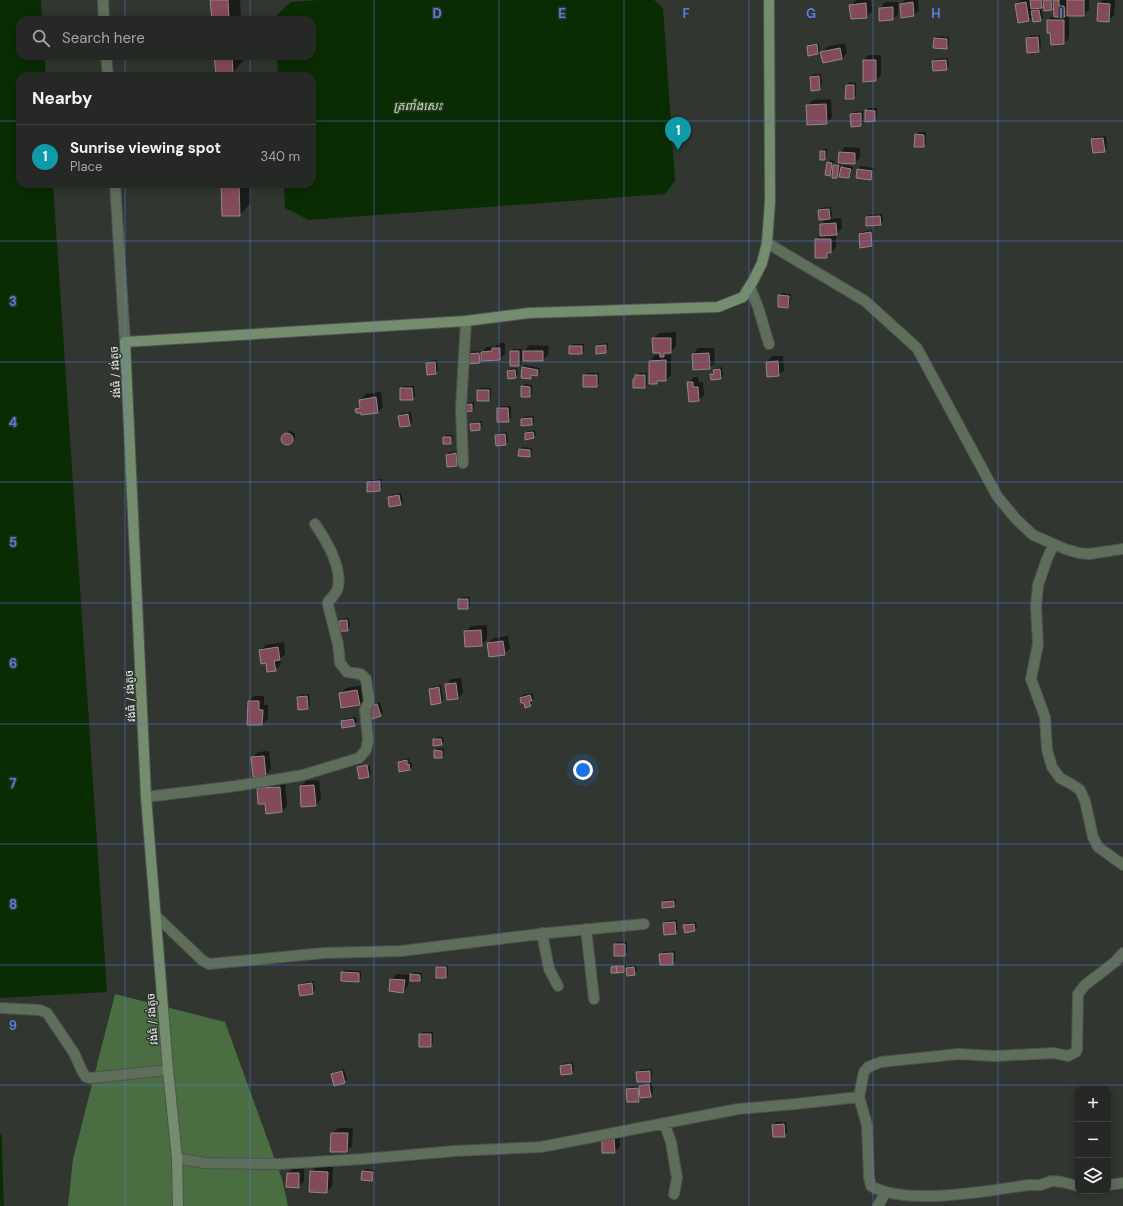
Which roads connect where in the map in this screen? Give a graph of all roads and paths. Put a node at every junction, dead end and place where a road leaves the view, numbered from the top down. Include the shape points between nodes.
1 (103, 0) edge
2 (769, 0) edge
3 (104, 16) edge
4 (106, 60) edge
5 (108, 72) edge
6 (115, 188) edge
7 (767, 243) junction
8 (750, 287) junction
9 (466, 321) junction
10 (125, 342) junction
11 (769, 344) dead end
12 (463, 463) dead end
13 (315, 524) dead end
14 (1054, 544) junction
15 (1123, 549) edge
16 (146, 797) junction
17 (1123, 865) edge
18 (157, 917) junction
19 (644, 924) dead end
20 (586, 929) junction
21 (542, 934) junction
22 (1123, 953) edge
23 (558, 986) dead end
24 (594, 999) dead end
25 (0, 1008) edge
26 (168, 1070) junction
27 (859, 1097) junction
28 (664, 1124) junction
29 (177, 1158) junction
30 (1123, 1183) edge
31 (1075, 1185) edge
32 (1111, 1185) edge
33 (886, 1193) junction
34 (674, 1194) dead end
35 (178, 1206) edge
36 (878, 1206) edge

1 - 3 street
2 - 7 main road via 770,201
4 - 5 street
6 - 10 street, វង់ធំ / វង់តូច
7 - 8 main road via 762,263
7 - 14 street via 865,301 917,348 997,496 1033,535
8 - 9 main road via 743,297 718,307 529,313
8 - 11 street
9 - 10 main road
9 - 12 street via 461,408
10 - 16 main road, វង់ធំ / វង់តូច
13 - 16 street via 337,567 339,586 328,605 340,663 347,672 361,674 366,679 369,702 365,710 368,740 366,750 359,758 303,775
14 - 15 street via 1089,554
14 - 17 street via 1038,585 1038,644 1031,678 1045,717 1047,750 1052,767 1060,778 1074,784 1080,790 1098,847
16 - 18 main road, វង់ធំ / វង់តូច
18 - 21 street via 209,964 324,952 401,951
18 - 26 main road, វង់ធំ / វង់តូច
19 - 20 street
20 - 21 street
20 - 24 street
21 - 23 street via 549,969
22 - 27 street via 1078,994 1077,1049 1072,1055 958,1054 881,1062 868,1067 864,1072
25 - 26 street via 40,1010 48,1013 86,1077
26 - 29 main road, វង់ធំ / វង់តូច
27 - 28 street via 738,1109
27 - 33 street via 867,1125 871,1186
28 - 29 street via 540,1147 264,1164 204,1163
28 - 34 street via 671,1142 677,1178
29 - 35 main road, វង់ធំ / វង់តូច
30 - 32 street
31 - 33 street via 1052,1181 1040,1186 1028,1185 948,1196 905,1196
33 - 36 street

